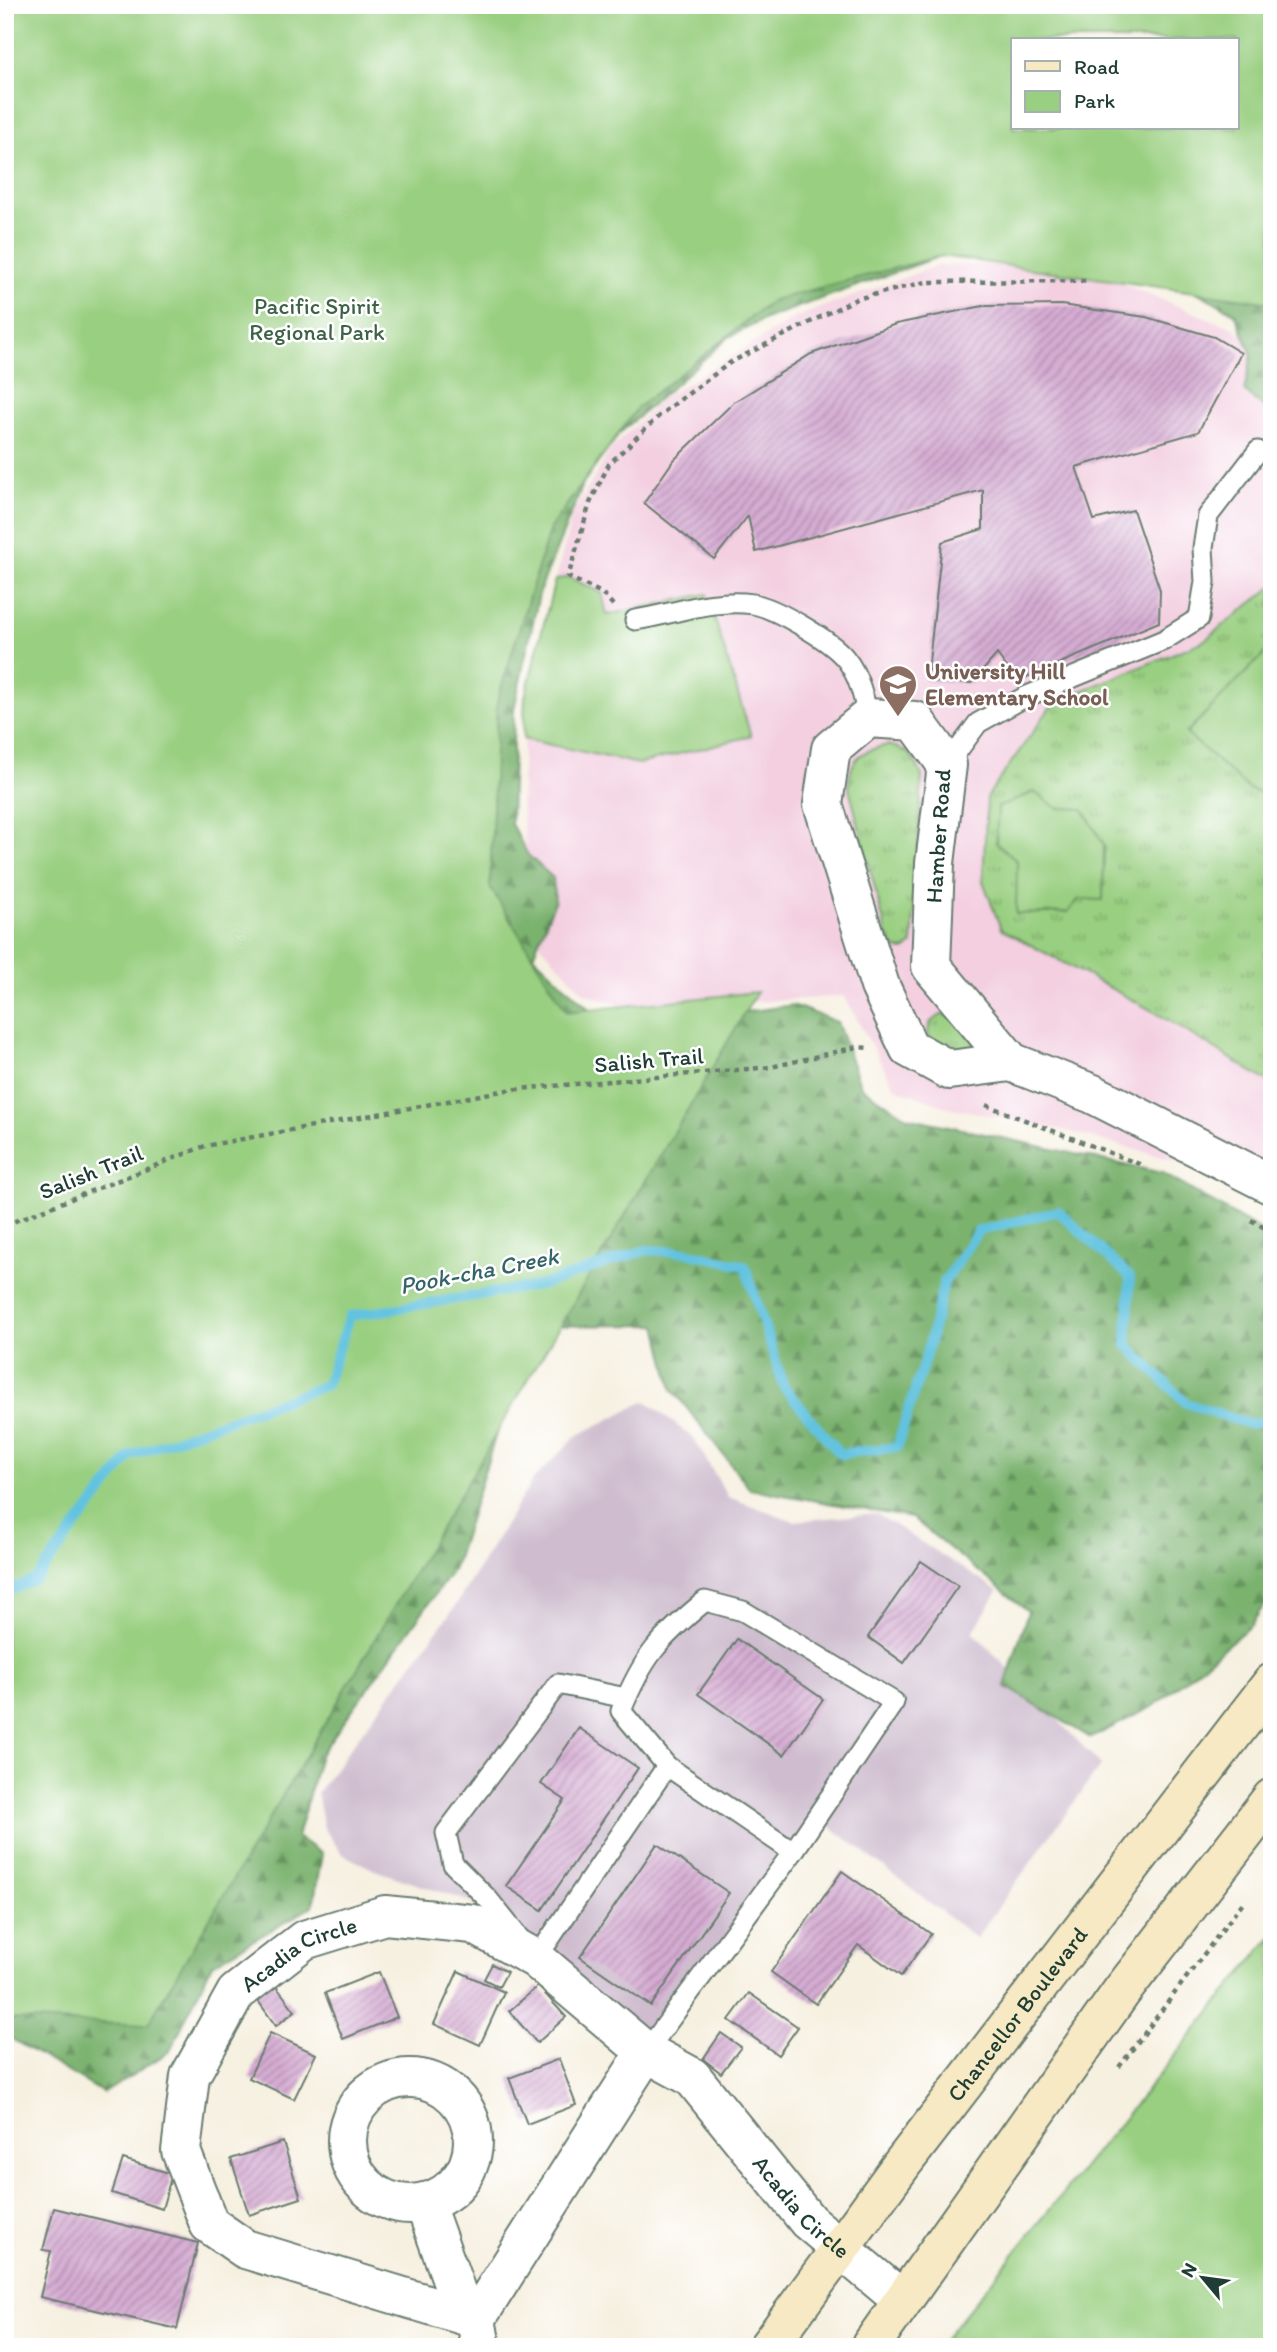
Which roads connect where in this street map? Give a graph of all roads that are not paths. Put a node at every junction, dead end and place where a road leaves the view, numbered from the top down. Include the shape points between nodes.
1 (1258, 451) dead end
2 (635, 620) road end
3 (868, 718) junction
4 (947, 765) junction
5 (931, 966) junction
6 (880, 986) junction
7 (1012, 1062) junction
8 (1272, 1185) edge
9 (1272, 1683) edge
10 (626, 1698) junction
11 (667, 1766) junction
12 (1272, 1798) edge
13 (793, 1852) junction
14 (537, 1959) junction
15 (646, 2052) junction
16 (424, 2202) dead end
17 (840, 2248) junction
18 (902, 2300) junction
19 (479, 2333) edge
20 (768, 2347) edge
21 (870, 2347) edge

1 - 4 lane via 1208,516 1199,618 1164,640 1025,697 978,723
2 - 3 lane via 708,605 752,604 789,617 845,658 863,692
3 - 4 street, Hamber Road via 915,721
3 - 6 street via 831,749 823,804
4 - 5 street, Hamber Road via 935,863
5 - 6 street
5 - 7 street
6 - 7 street via 909,1048 949,1070
7 - 8 street via 1093,1094
9 - 17 main road, Chancellor Boulevard
10 - 11 lane via 621,1711
10 - 13 lane via 634,1676 666,1634 705,1601 743,1611 894,1702
10 - 14 lane via 558,1684 446,1833 453,1864
11 - 13 lane
11 - 14 lane
12 - 18 main road via 1122,1991
13 - 15 lane
14 - 15 street, Acadia Circle
14 - 19 street, Acadia Circle via 473,1924 385,1915 303,1940 236,1993 190,2076 181,2151 209,2224 245,2249
15 - 17 street, Acadia Circle via 692,2077 795,2207
15 - 19 street
16 - 19 street via 457,2297
17 - 18 street, Acadia Circle
17 - 20 main road, Chancellor Boulevard
18 - 21 main road

